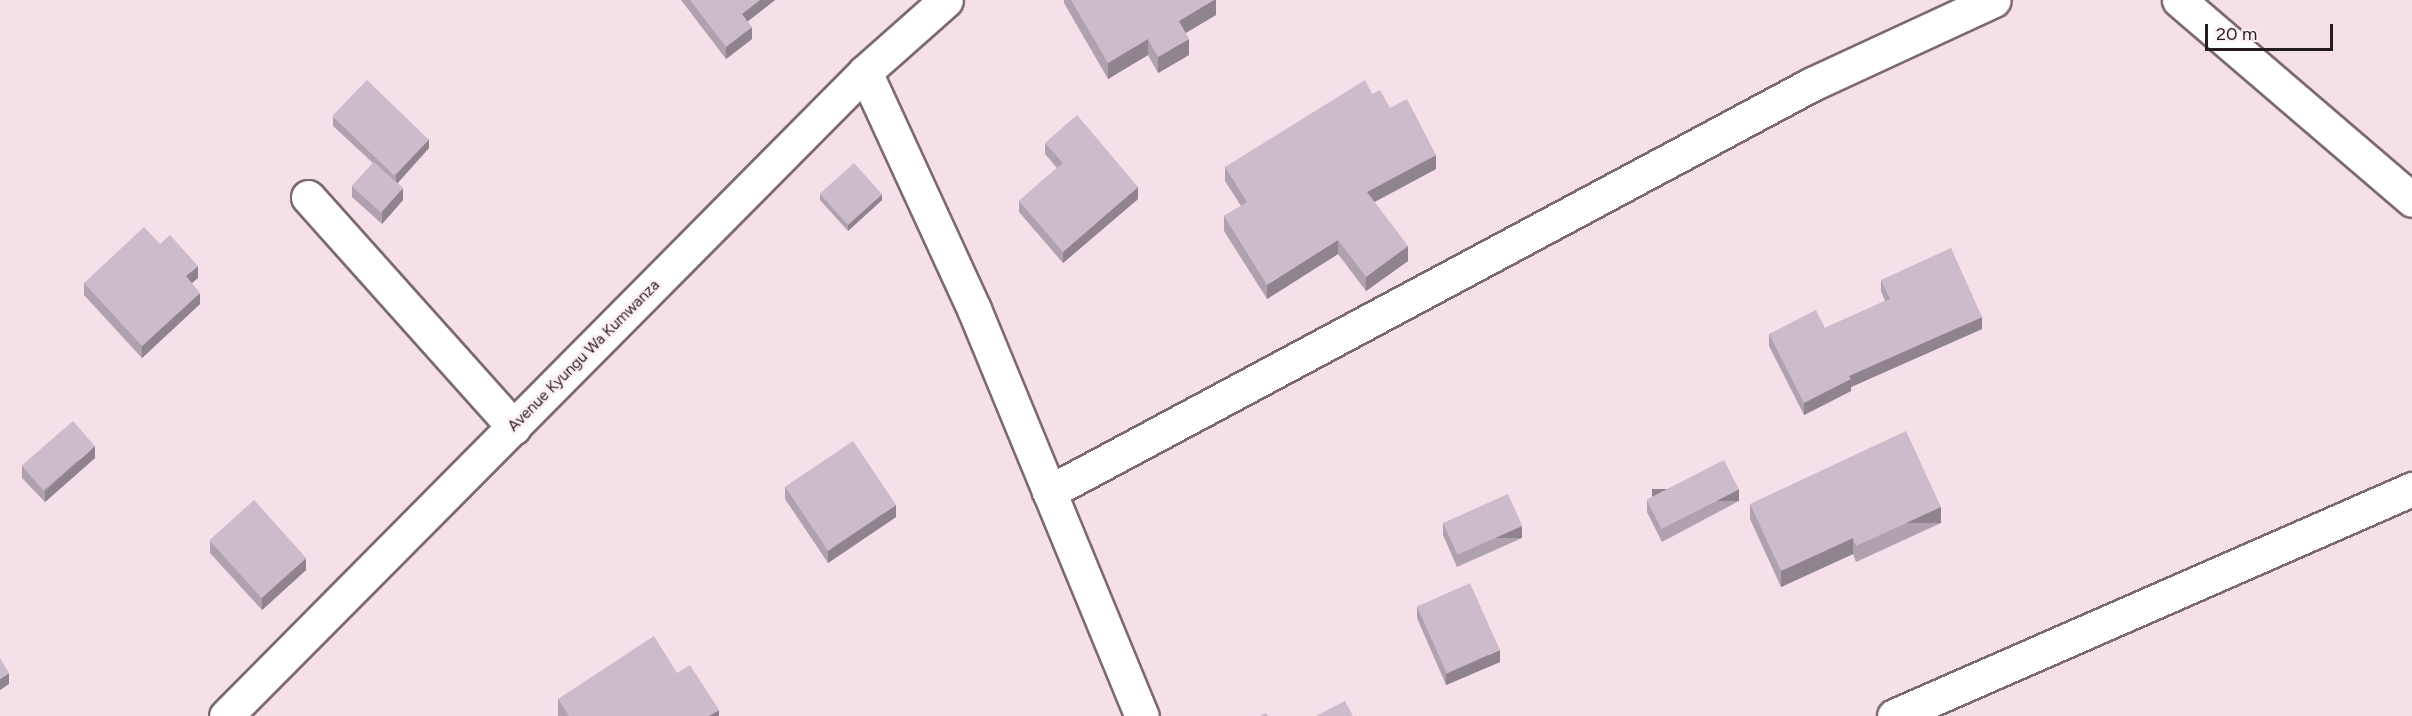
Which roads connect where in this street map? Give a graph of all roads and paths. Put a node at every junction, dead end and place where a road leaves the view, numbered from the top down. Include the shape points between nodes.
1 (946, 0) edge
2 (1994, 0) edge
3 (2179, 0) edge
4 (865, 72) junction
5 (308, 197) dead end
6 (2412, 200) edge
7 (514, 427) junction
8 (2412, 489) edge
9 (1049, 492) junction
10 (226, 716) edge
11 (1143, 716) edge
12 (1893, 716) edge

1 - 4 street, Avenue Kyungu Wa Kumwanza
2 - 9 street via 1812,84
3 - 6 street
4 - 7 street, Avenue Kyungu Wa Kumwanza
4 - 9 street via 974,309
5 - 7 street
7 - 10 street, Avenue Kyungu Wa Kumwanza
8 - 12 street
9 - 11 street

